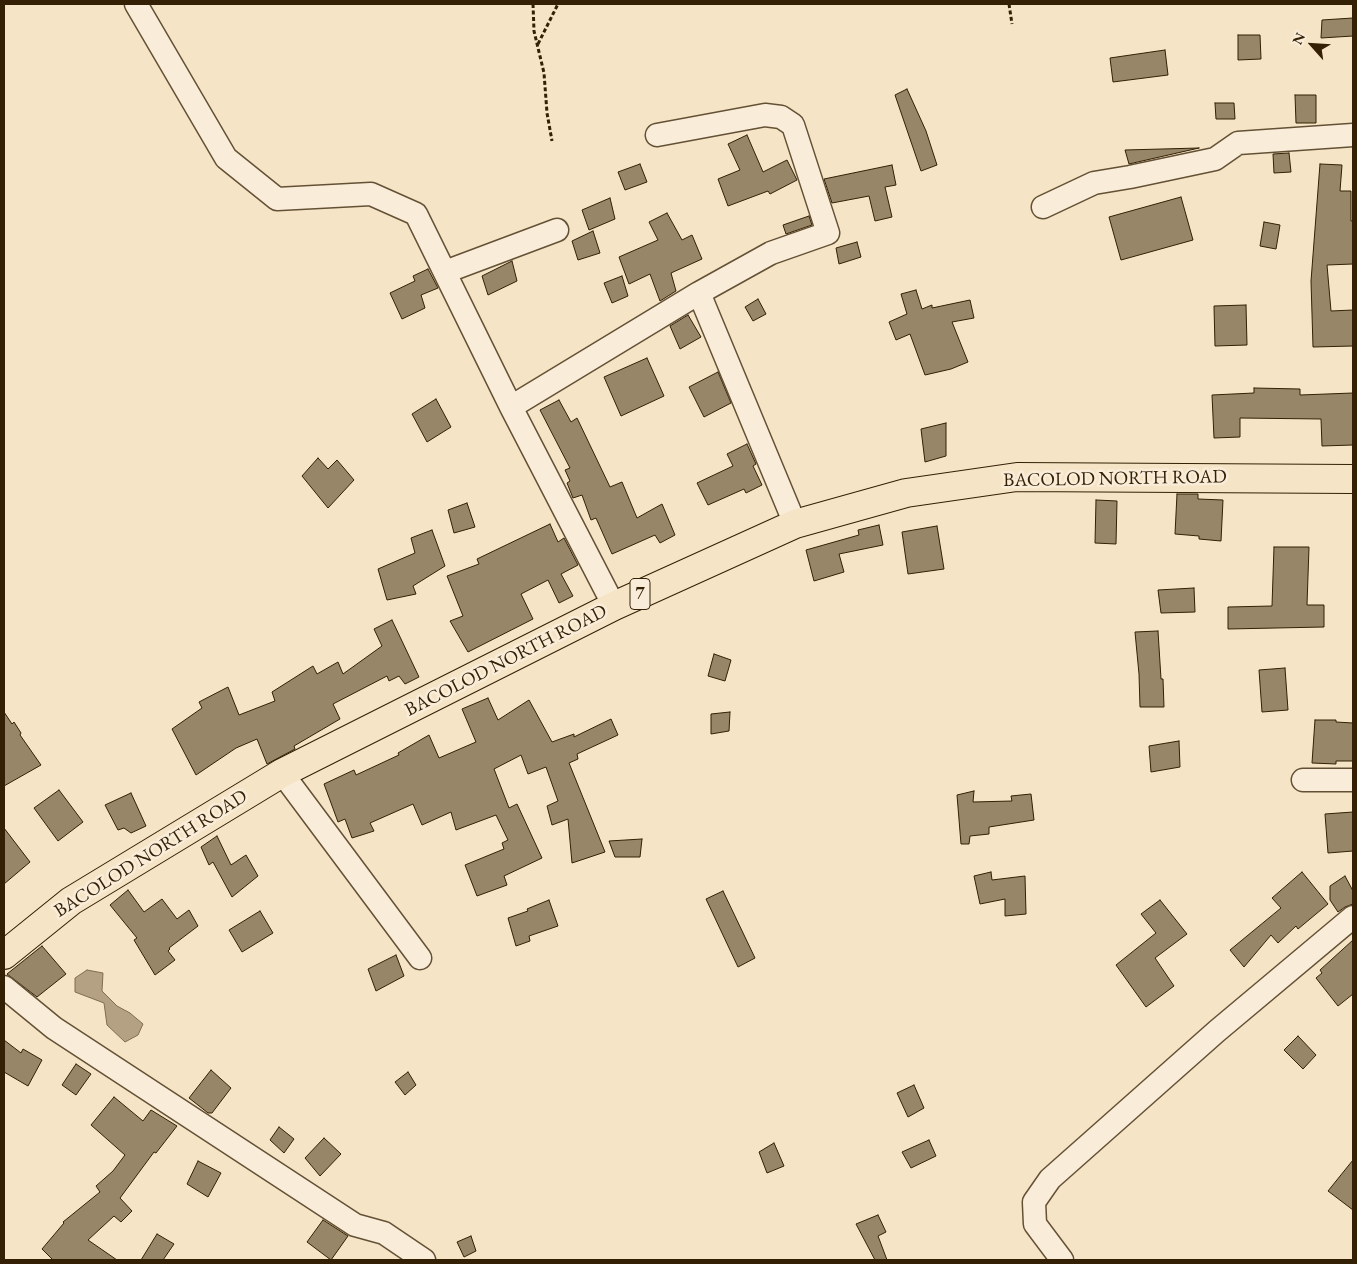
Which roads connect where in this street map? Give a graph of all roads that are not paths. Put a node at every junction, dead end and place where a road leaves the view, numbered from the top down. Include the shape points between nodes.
1 (136, 4) edge
2 (657, 135) dead end
3 (1353, 135) edge
4 (1043, 207) dead end
5 (557, 230) dead end
6 (445, 272) junction
7 (699, 293) junction
8 (512, 407) junction
9 (1353, 478) edge
10 (795, 524) junction
11 (614, 606) junction
12 (282, 773) junction
13 (1303, 780) dead end
14 (1353, 780) edge
15 (1353, 916) edge
16 (4, 955) edge
17 (420, 958) dead end
18 (4, 987) edge
19 (424, 1260) edge
20 (1062, 1260) edge

1 - 6 street via 226,158 277,199 371,194 416,214
2 - 7 street via 765,115 781,117 793,125 828,233 771,253
3 - 4 street via 1238,143 1215,159 1094,183
5 - 6 street
6 - 8 street
7 - 8 street
7 - 10 street
8 - 11 street
9 - 10 highway, BACOLOD NORTH ROAD / 7 via 1017,477 906,493
10 - 11 highway, BACOLOD NORTH ROAD / 7
11 - 12 highway, BACOLOD NORTH ROAD / 7
12 - 16 highway, BACOLOD NORTH ROAD / 7 via 71,901
12 - 17 street
13 - 14 street
15 - 20 street via 1050,1179 1034,1202 1035,1224
18 - 19 street via 54,1028 347,1220 384,1233

